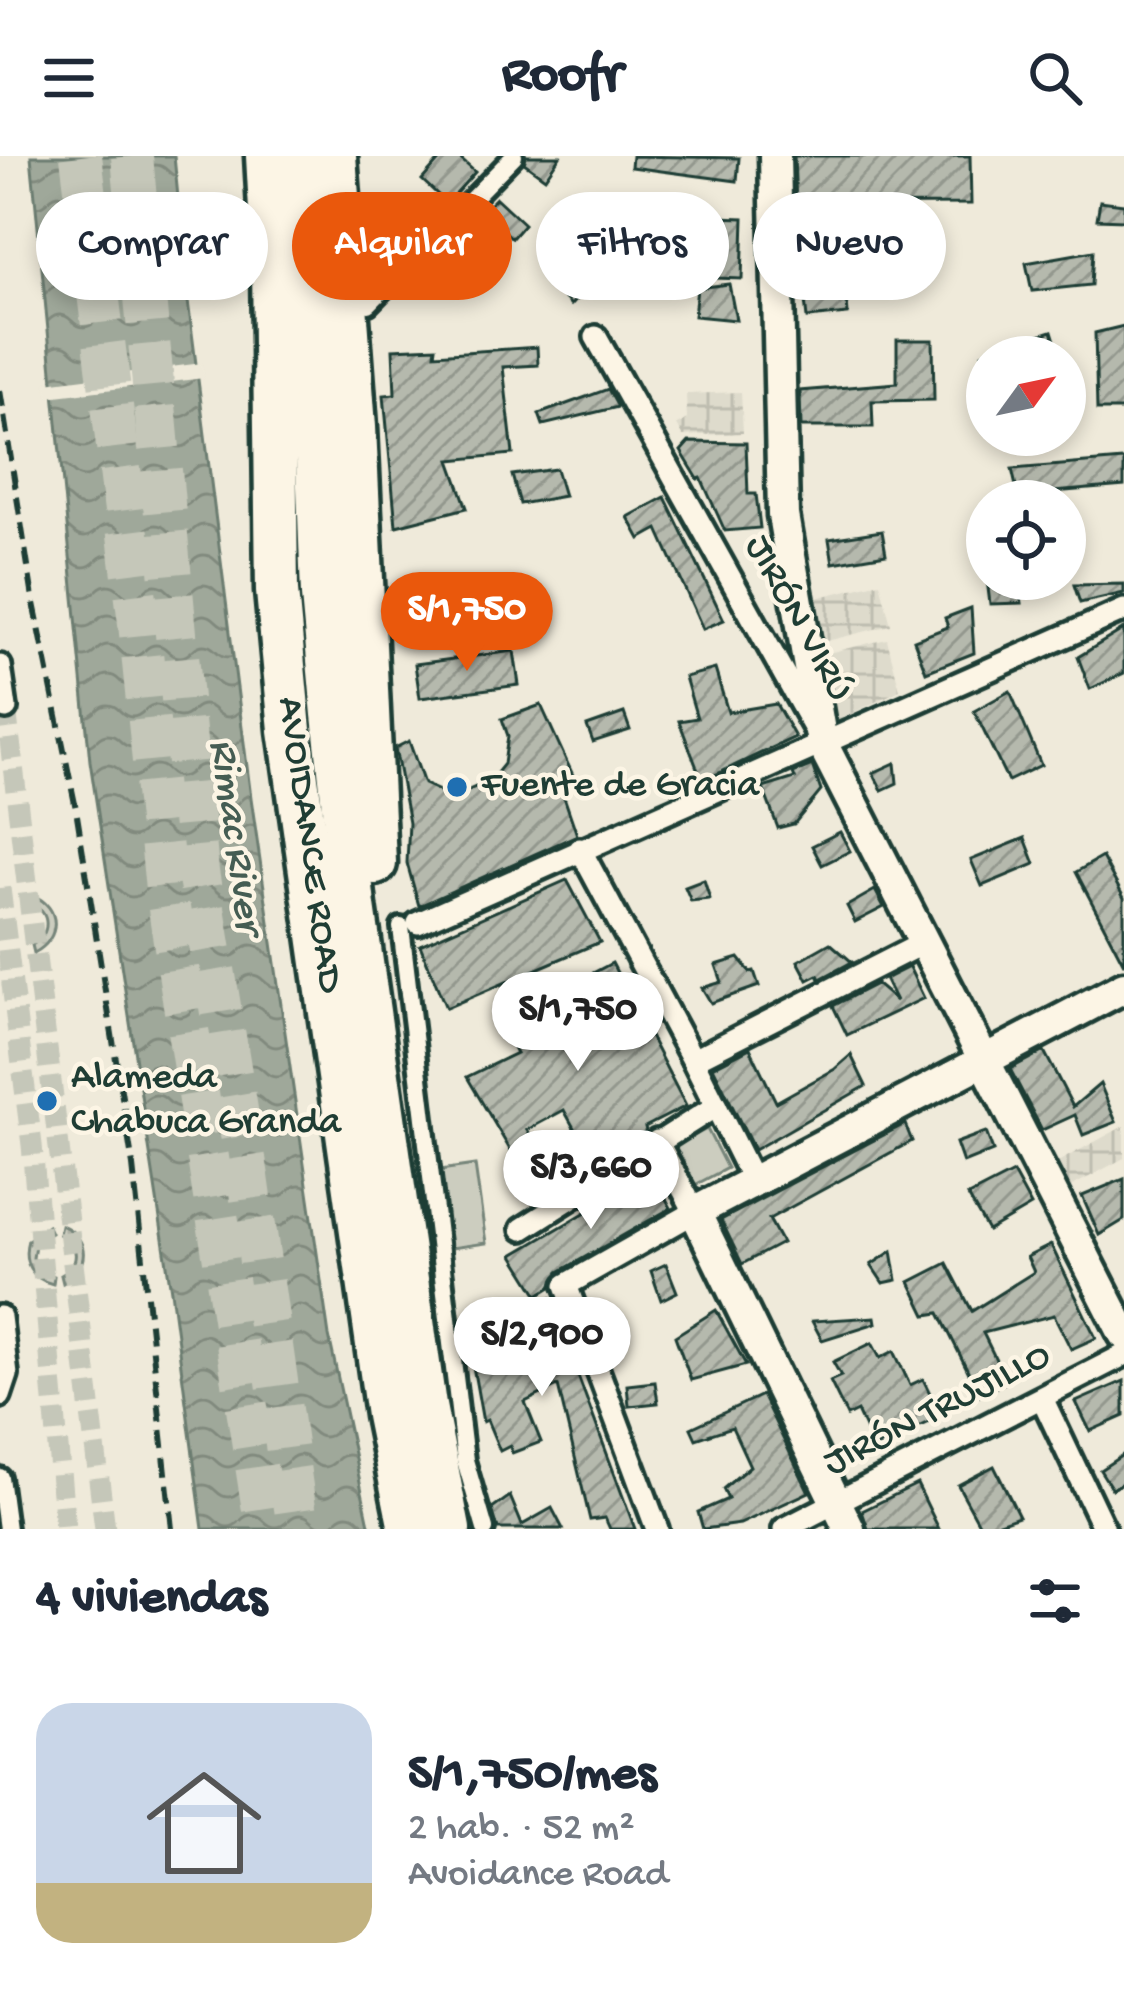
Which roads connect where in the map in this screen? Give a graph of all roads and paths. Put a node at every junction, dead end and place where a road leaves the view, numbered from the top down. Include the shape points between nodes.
1 (268, 156) edge
2 (306, 156) edge
3 (335, 156) edge
4 (514, 156) edge
5 (776, 156) edge
6 (369, 304) dead end
7 (596, 337) dead end
8 (1124, 610) edge
9 (0, 666) edge
10 (6, 708) dead end
11 (821, 743) junction
12 (580, 849) junction
13 (410, 925) joint
14 (923, 943) junction
15 (1124, 987) edge
16 (370, 1013) junction
17 (982, 1059) junction
18 (693, 1060) junction
19 (716, 1106) junction
20 (657, 1141) junction
21 (753, 1181) junction
22 (695, 1212) junction
23 (522, 1229) dead end
24 (0, 1317) edge
25 (1124, 1334) edge
26 (1124, 1355) edge
27 (0, 1396) edge
28 (1042, 1398) junction
29 (0, 1477) edge
30 (843, 1517) edge
31 (7, 1529) edge
32 (410, 1529) edge
33 (449, 1529) edge
34 (485, 1529) edge
35 (657, 1529) edge
36 (784, 1529) edge
37 (1104, 1529) edge

1 - 32 highway, AVOIDANCE ROAD via 277,591 288,707 387,1415
2 - 16 highway, AVOIDANCE ROAD via 322,595
3 - 16 highway via 377,919
4 - 6 street
5 - 11 main road via 783,515
7 - 11 street, JIRÓN VIRÚ
8 - 11 street
9 - 10 street
11 - 12 street
11 - 14 main road, JIRÓN VIRÚ
12 - 13 street
12 - 18 street
13 - 34 street via 464,1460
14 - 17 main road, JIRÓN VIRÚ
14 - 18 street
15 - 17 main road
16 - 33 highway, AVOIDANCE ROAD
17 - 21 main road
17 - 25 main road, JIRÓN VIRÚ
18 - 19 street
19 - 20 street
19 - 21 street
20 - 22 street
20 - 23 street
21 - 22 main road
22 - 30 main road
22 - 35 street via 566,1285
24 - 27 street via 7,1375
26 - 28 street, JIRÓN TRUJILLO
28 - 30 street, JIRÓN TRUJILLO
28 - 37 street
29 - 31 street
30 - 36 street, JIRÓN TRUJILLO

